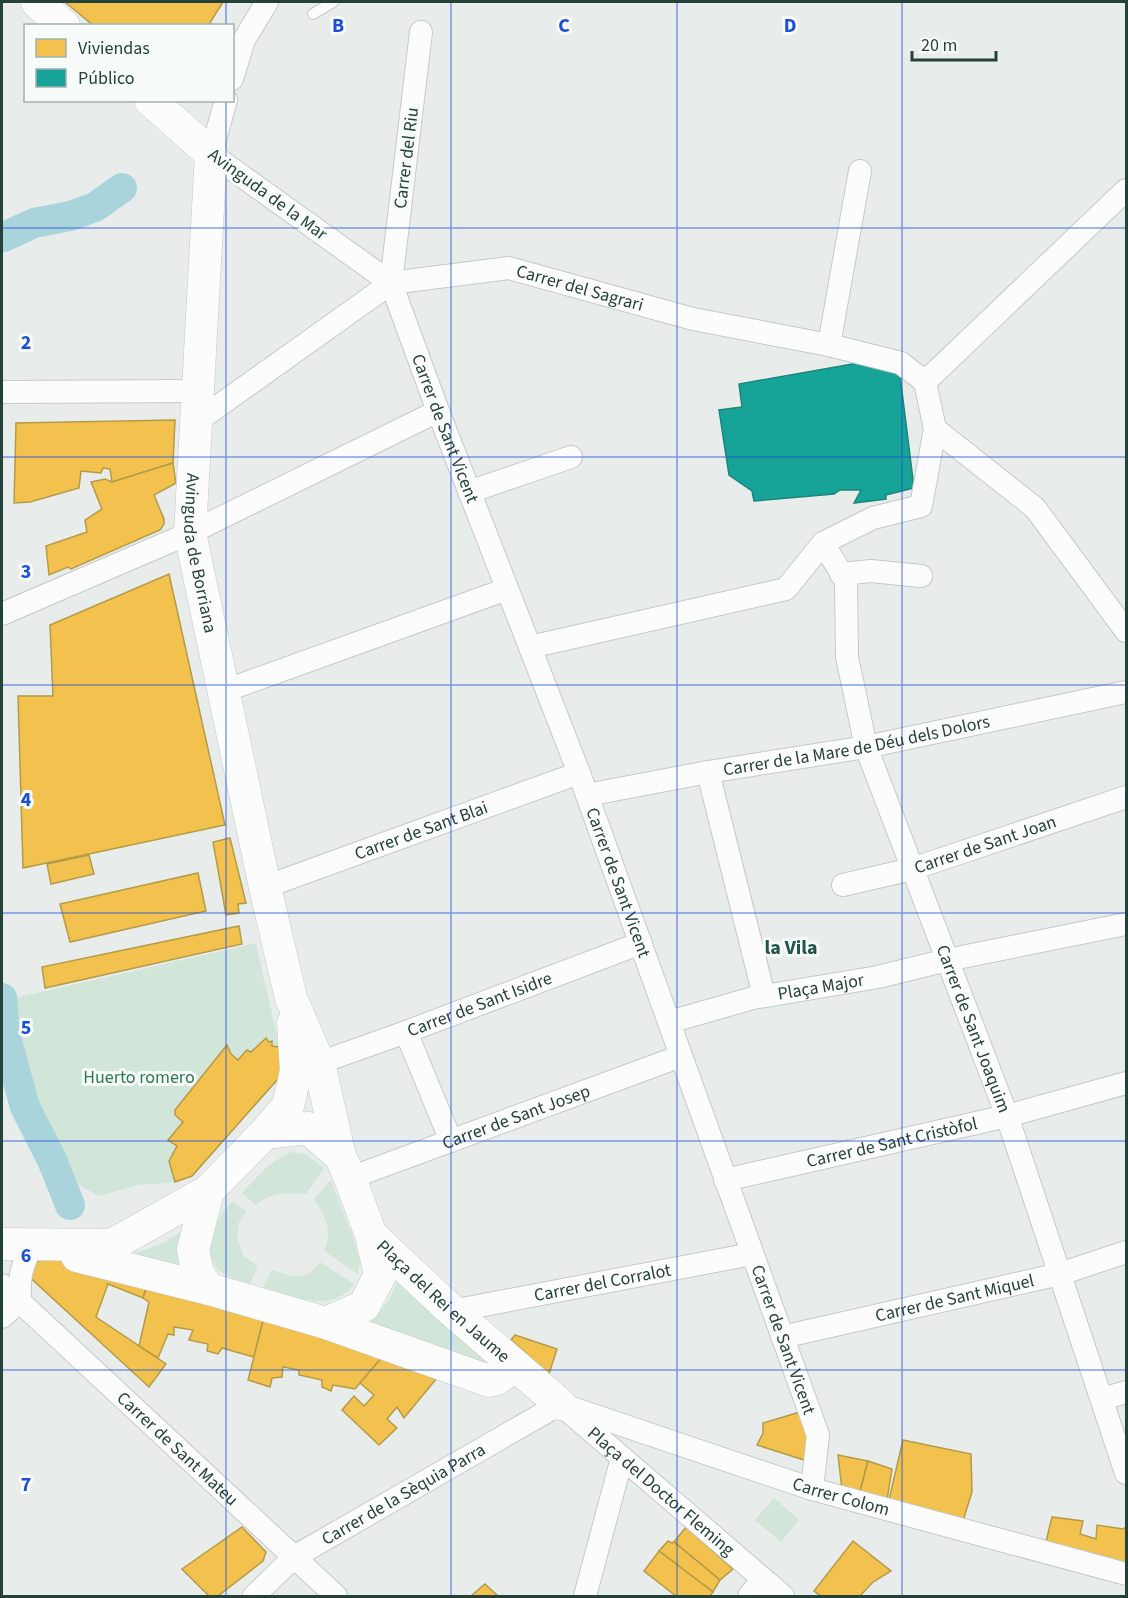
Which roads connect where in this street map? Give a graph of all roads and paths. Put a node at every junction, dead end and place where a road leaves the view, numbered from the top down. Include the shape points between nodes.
1 (37, 2) edge
2 (267, 2) edge
3 (333, 2) edge
4 (313, 14) dead end
5 (62, 24) edge
6 (421, 32) dead end
7 (234, 73) edge
8 (152, 102) edge
9 (225, 102) edge
10 (211, 154) junction
11 (860, 171) dead end
12 (1126, 190) edge
13 (391, 283) junction
14 (829, 345) junction
15 (925, 382) junction
16 (198, 391) junction
17 (2, 392) edge
18 (438, 411) junction
19 (196, 422) junction
20 (935, 429) junction
21 (571, 457) dead end
22 (469, 492) junction
23 (190, 533) junction
24 (823, 543) junction
25 (921, 576) dead end
26 (844, 578) junction
27 (507, 589) junction
28 (2, 614) edge
29 (1126, 631) edge
30 (530, 646) junction
31 (224, 691) junction
32 (1126, 692) edge
33 (866, 747) junction
34 (708, 772) junction
35 (579, 773) junction
36 (587, 795) junction
37 (1126, 797) edge
38 (912, 869) junction
39 (843, 885) dead end
40 (264, 887) junction
41 (1126, 924) edge
42 (641, 943) junction
43 (947, 960) junction
44 (764, 996) junction
45 (291, 998) junction
46 (669, 1022) junction
47 (406, 1032) junction
48 (681, 1056) junction
49 (319, 1063) junction
50 (1126, 1083) edge
51 (1007, 1116) junction
52 (265, 1132) junction
53 (450, 1142) junction
54 (345, 1167) junction
55 (726, 1180) junction
56 (208, 1191) junction
57 (371, 1235) junction
58 (2, 1244) edge
59 (32, 1245) junction
60 (1126, 1252) edge
61 (752, 1254) junction
62 (1060, 1274) junction
63 (2, 1285) edge
64 (209, 1288) junction
65 (20, 1301) junction
66 (452, 1311) junction
67 (2, 1317) edge
68 (326, 1323) junction
69 (782, 1337) junction
70 (514, 1365) junction
71 (1126, 1392) edge
72 (1102, 1399) junction
73 (560, 1404) junction
74 (622, 1458) junction
75 (1126, 1473) edge
76 (812, 1489) junction
77 (294, 1557) junction
78 (1126, 1574) edge
79 (756, 1588) edge
80 (254, 1596) edge
81 (336, 1596) edge
82 (585, 1596) edge
83 (783, 1596) edge

1 - 5 street
2 - 7 street via 244,40
3 - 4 lane
6 - 13 street, Carrer del Riu
8 - 10 street, Avinguda de la Mar
9 - 10 street, Avinguda de Borriana
10 - 13 street, Avinguda de la Mar
10 - 16 street, Avinguda de Borriana
11 - 14 street
12 - 15 street
13 - 14 street, Carrer del Sagrari via 508,268 693,319
13 - 18 street, Carrer de Sant Vicent
13 - 19 street, Carrer del Sagrari
14 - 15 street, Carrer del Sagrari via 901,363
15 - 20 street
16 - 17 street
16 - 19 street, Avinguda de Borriana
18 - 22 street, Carrer de Sant Vicent
18 - 23 street
19 - 23 street, Avinguda de Borriana
20 - 24 street via 921,506 873,518
20 - 29 street via 1035,508
21 - 22 street
22 - 27 street, Carrer de Sant Vicent
23 - 28 street
23 - 31 street, Avinguda de Borriana
24 - 26 street
24 - 30 street via 786,589
25 - 26 street via 872,571
26 - 33 street, Carrer de Sant Joaquim via 847,657
27 - 30 street, Carrer de Sant Vicent
27 - 31 street
30 - 35 street, Carrer de Sant Vicent
31 - 40 street, Avinguda de Borriana
32 - 33 street, Carrer de la Mare de Déu dels Dolors
33 - 34 street, Carrer de la Mare de Déu dels Dolors
33 - 38 street, Carrer de Sant Joaquim
34 - 36 street, Carrer de la Mare de Déu dels Dolors
34 - 44 street, Plaça Major
35 - 36 street, Carrer de Sant Vicent
35 - 40 street, Carrer de Sant Blai
36 - 42 street, Carrer de Sant Vicent
37 - 38 street, Carrer de Sant Joan
38 - 39 street, Carrer de Sant Joan
38 - 43 street, Carrer de Sant Joaquim
40 - 45 street, Avinguda de Borriana
41 - 43 street, Plaça Major
42 - 46 street, Carrer de Sant Vicent
42 - 47 street, Carrer de Sant Isidre
43 - 44 street, Plaça Major via 878,977
43 - 51 street, Carrer de Sant Joaquim
44 - 46 street, Plaça Major
45 - 49 street, Avinguda de Borriana
45 - 52 street, Avinguda de Borriana via 296,1071 288,1106
46 - 48 street, Carrer de Sant Vicent
47 - 49 street, Carrer de Sant Isidre
47 - 53 street
48 - 53 street, Carrer de Sant Josep
48 - 55 street, Carrer de Sant Vicent
49 - 54 street, Avinguda de Borriana
50 - 51 street, Carrer de Sant Cristòfol
51 - 55 street, Carrer de Sant Cristòfol
51 - 62 street, Carrer de Sant Joaquim
52 - 54 street, Plaça del Rei en Jaume via 308,1128
52 - 56 street
53 - 54 street, Carrer de Sant Josep
54 - 57 street, Plaça del Rei en Jaume
55 - 61 street, Carrer de Sant Vicent
56 - 59 street via 112,1245
56 - 64 street via 193,1250 198,1274
57 - 66 street, Plaça del Rei en Jaume
57 - 68 street, Plaça del Rei en Jaume via 380,1275 364,1306
58 - 59 street
59 - 64 street, Plaça del Rei en Jaume
59 - 65 street via 19,1278
60 - 62 street, Carrer de Sant Miquel
61 - 66 street, Carrer del Corralot
61 - 69 street, Carrer de Sant Vicent
62 - 69 street, Carrer de Sant Miquel
62 - 72 street, Carrer de Sant Joaquim
63 - 65 street, Carrer de Sant Mateu
64 - 68 street, Plaça del Rei en Jaume
65 - 67 street
65 - 77 street, Carrer de Sant Mateu
66 - 70 street, Plaça del Rei en Jaume
68 - 70 street, Plaça del Rei en Jaume via 489,1381
69 - 76 street, Carrer de Sant Vicent via 818,1435
70 - 73 street, Plaça del Rei en Jaume
71 - 72 street
72 - 75 street, Carrer de Sant Joaquim
73 - 74 street, Plaça del Doctor Fleming
73 - 76 street, Carrer Colom
73 - 77 street, Carrer de la Sèquia Parra
74 - 79 street, Plaça del Doctor Fleming
74 - 82 street
76 - 78 street, Carrer Colom
77 - 80 street, Carrer de la Sèquia Parra
77 - 81 street, Carrer de Sant Mateu
79 - 83 street, Plaça del Doctor Fleming

